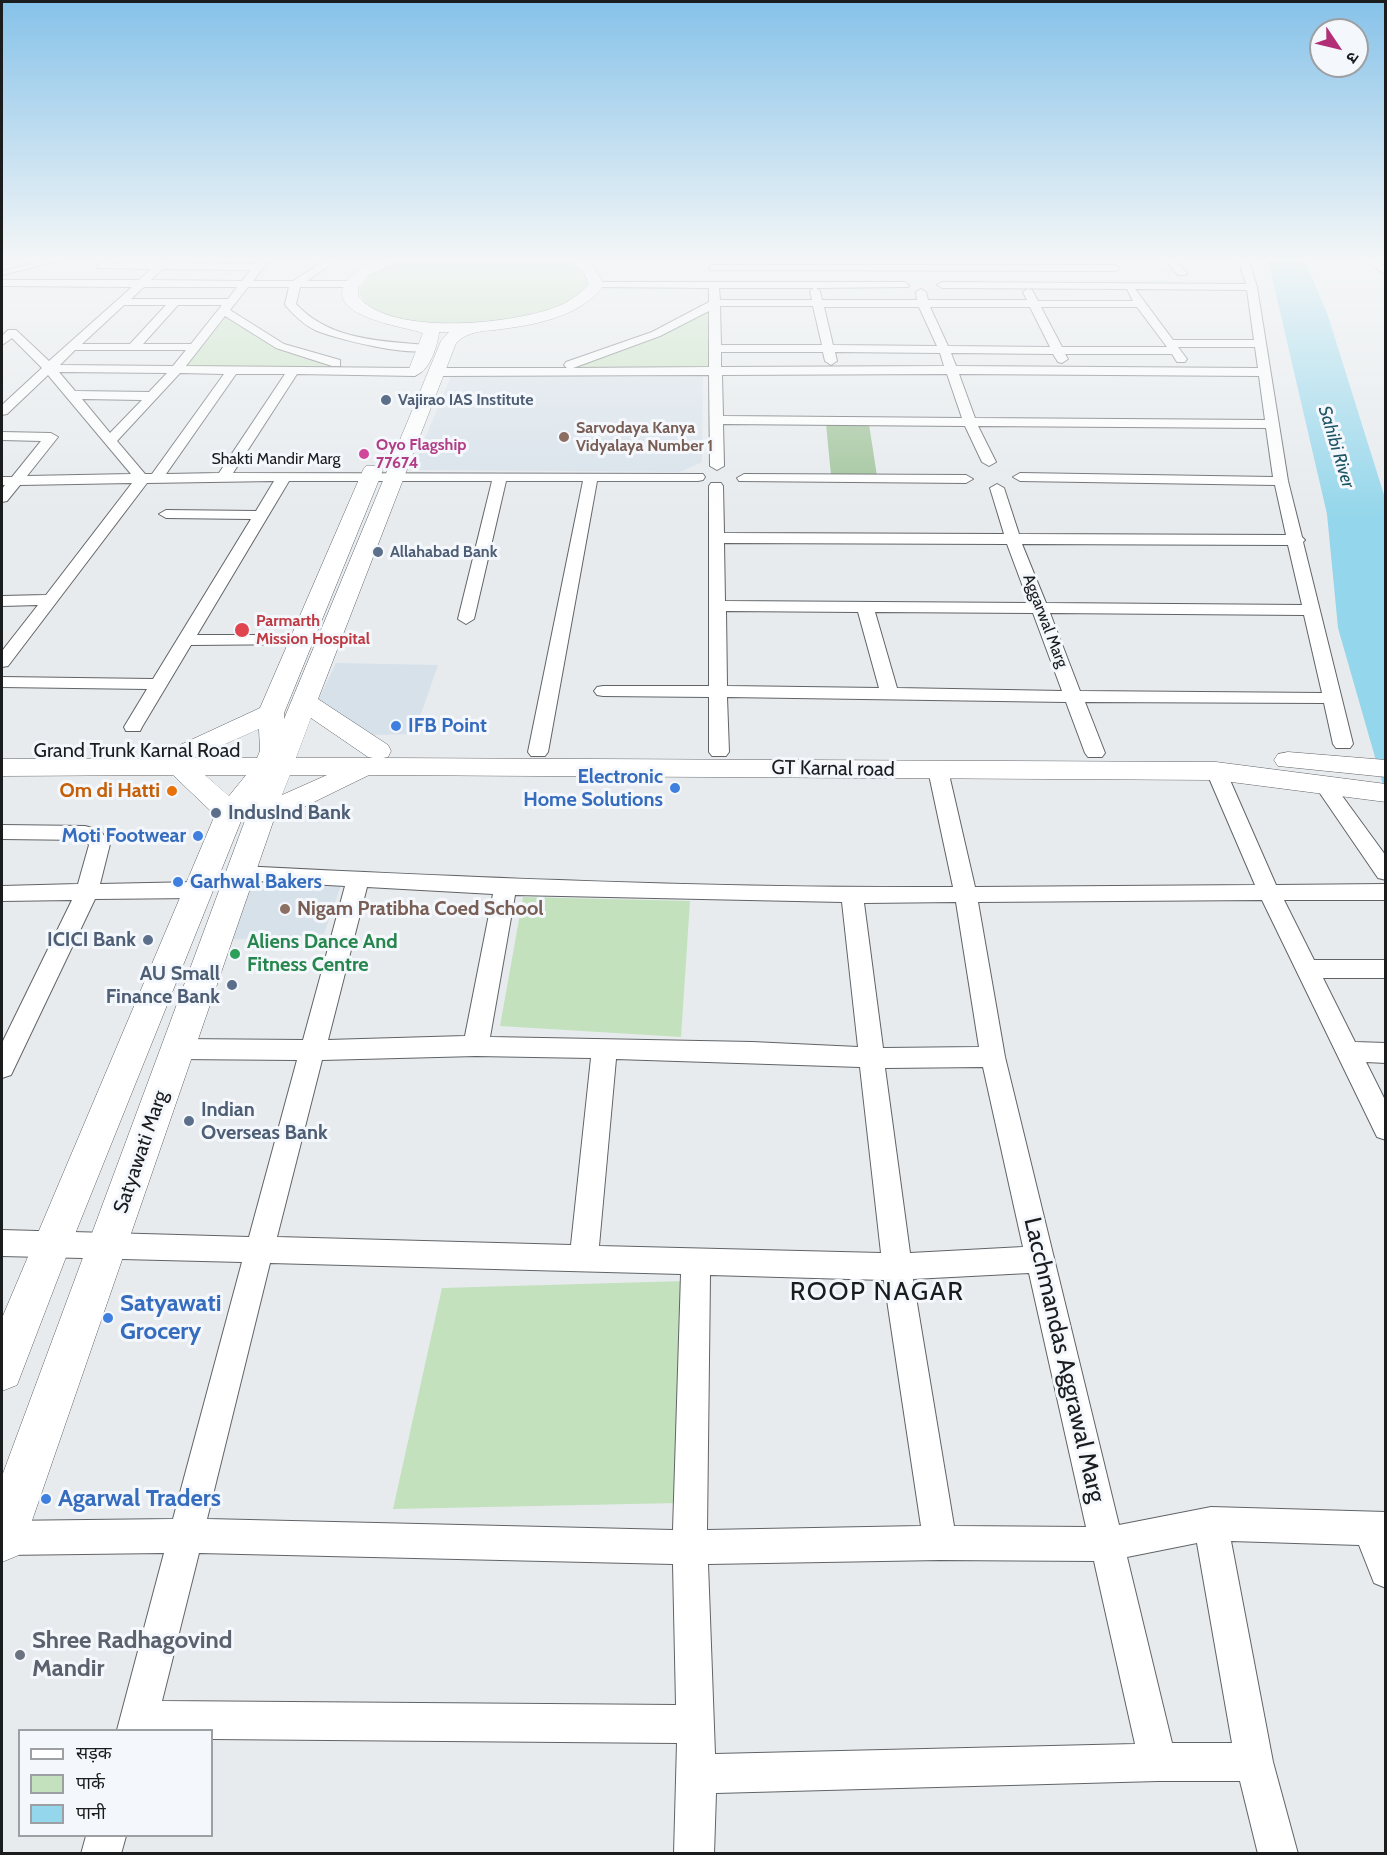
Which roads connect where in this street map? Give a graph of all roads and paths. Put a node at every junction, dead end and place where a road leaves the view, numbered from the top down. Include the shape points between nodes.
1 (1259, 344) edge
2 (17, 345) edge
3 (75, 345) edge
4 (135, 345) edge
5 (197, 345) edge
6 (280, 345) edge
7 (386, 345) edge
8 (427, 345) edge
9 (446, 345) edge
10 (630, 345) edge
11 (716, 345) edge
12 (828, 345) edge
13 (942, 345) edge
14 (1055, 345) edge
15 (1170, 345) edge
16 (1243, 345) edge
17 (72, 347) junction
18 (133, 347) junction
19 (195, 347) junction
20 (1172, 347) junction
21 (426, 348) junction
22 (716, 348) junction
23 (829, 348) junction
24 (944, 349) junction
25 (1057, 349) junction
26 (49, 368) junction
27 (177, 369) junction
28 (233, 370) junction
29 (294, 370) junction
30 (716, 370) junction
31 (832, 370) junction
32 (952, 370) junction
33 (367, 371) junction
34 (1068, 371) junction
35 (1190, 371) junction
36 (426, 372) junction
37 (551, 372) junction
38 (1264, 372) junction
39 (73, 396) junction
40 (152, 396) junction
41 (2, 411) edge
42 (397, 415) dead end
43 (715, 420) junction
44 (970, 422) junction
45 (1272, 423) junction
46 (2, 436) edge
47 (111, 440) junction
48 (379, 456) dead end
49 (717, 466) junction
50 (1005, 467) junction
51 (223, 477) junction
52 (284, 477) junction
53 (370, 477) junction
54 (393, 477) junction
55 (500, 477) junction
56 (591, 477) junction
57 (698, 477) junction
58 (149, 478) junction
59 (744, 478) junction
60 (966, 479) junction
61 (17, 480) junction
62 (2, 481) edge
63 (1281, 481) junction
64 (716, 486) junction
65 (997, 488) junction
66 (2, 498) edge
67 (166, 514) dead end
68 (261, 514) junction
69 (716, 538) junction
70 (1013, 539) junction
71 (1297, 540) junction
72 (51, 600) junction
73 (2, 601) edge
74 (717, 606) junction
75 (865, 607) junction
76 (1040, 607) junction
77 (1312, 610) junction
78 (466, 620) dead end
79 (186, 640) junction
80 (300, 640) junction
81 (2, 662) edge
82 (2, 682) edge
83 (159, 684) junction
84 (603, 692) dead end
85 (718, 692) junction
86 (889, 693) junction
87 (1074, 698) junction
88 (1332, 698) junction
89 (305, 702) junction
90 (271, 713) junction
91 (133, 727) dead end
92 (2, 752) edge
93 (538, 752) junction
94 (719, 752) junction
95 (1095, 753) junction
96 (185, 759) junction
97 (276, 759) junction
98 (372, 759) junction
99 (1348, 766) junction
100 (2, 767) edge
101 (1386, 769) edge
102 (938, 770) junction
103 (1216, 771) junction
104 (1325, 786) junction
105 (1386, 793) edge
106 (245, 815) junction
107 (2, 832) edge
108 (240, 873) junction
109 (1386, 873) edge
110 (358, 879) junction
111 (506, 887) junction
112 (197, 890) junction
113 (87, 892) junction
114 (1386, 892) edge
115 (2, 893) edge
116 (1269, 893) junction
117 (966, 894) junction
118 (852, 895) junction
119 (1306, 969) junction
120 (1386, 969) edge
121 (476, 1046) junction
122 (177, 1049) junction
123 (604, 1049) junction
124 (312, 1050) junction
125 (1347, 1052) junction
126 (1386, 1053) edge
127 (993, 1057) junction
128 (872, 1058) junction
129 (2, 1068) edge
130 (1386, 1129) edge
131 (2, 1243) edge
132 (51, 1244) junction
133 (108, 1247) junction
134 (259, 1251) junction
135 (584, 1259) junction
136 (1041, 1259) junction
137 (696, 1262) junction
138 (897, 1267) junction
139 (2, 1370) edge
140 (1211, 1524) junction
141 (1378, 1529) edge
142 (187, 1536) junction
143 (2, 1538) edge
144 (940, 1543) junction
145 (1107, 1544) junction
146 (690, 1547) junction
147 (1386, 1571) edge
148 (694, 1724) junction
149 (138, 1725) edge
150 (1158, 1762) junction
151 (1254, 1762) junction
152 (697, 1774) junction
153 (106, 1837) edge
154 (101, 1854) edge
155 (694, 1854) edge
156 (1278, 1854) edge

1 - 38 street
2 - 26 street
3 - 17 street
4 - 18 street
5 - 19 street
6 - 33 street
7 - 21 street
8 - 21 street
9 - 36 street
10 - 37 street
11 - 22 street
12 - 23 street
13 - 24 street
14 - 25 street
15 - 20 street
16 - 20 street
17 - 18 street
17 - 26 street
18 - 19 street
19 - 27 street
20 - 25 street
20 - 35 street
21 - 36 street
22 - 23 street
22 - 30 street
23 - 24 street
23 - 31 street
24 - 25 street
24 - 32 street
25 - 34 street
26 - 27 street
26 - 39 street
26 - 41 street
27 - 28 street
27 - 40 street
28 - 29 street
28 - 58 street
29 - 33 street
29 - 51 street
30 - 31 street
30 - 37 street
30 - 43 street
31 - 32 street
32 - 34 street
32 - 44 street
33 - 36 street
34 - 35 street
35 - 38 street
36 - 37 street
36 - 42 street
36 - 54 street, Satyawati Marg
38 - 45 street
39 - 40 street
39 - 47 street
40 - 47 street
43 - 44 street
43 - 49 street
44 - 45 street
44 - 50 street
45 - 63 street
46 - 61 street via 51,436
47 - 58 street
48 - 53 street
49 - 57 street via 701,471
49 - 59 street via 737,470
50 - 60 street via 969,465 964,469
50 - 63 street
50 - 65 street via 1014,484
51 - 52 street, Shakti Mandir Marg
51 - 58 street, Shakti Mandir Marg
52 - 53 street, Shakti Mandir Marg
52 - 68 street
53 - 54 street, Shakti Mandir Marg
53 - 80 street
54 - 55 street, Shakti Mandir Marg
54 - 89 street, Satyawati Marg
55 - 56 street, Shakti Mandir Marg
55 - 78 street
56 - 57 street, Shakti Mandir Marg
56 - 93 street
57 - 64 street via 703,483
58 - 61 street, Shakti Mandir Marg
58 - 72 street
59 - 60 street
59 - 64 street via 735,484
60 - 65 street
61 - 62 street, Shakti Mandir Marg
61 - 66 street
63 - 71 street
64 - 69 street
65 - 70 street, Aggarwal Marg
67 - 68 street
68 - 79 street
69 - 70 street
69 - 74 street
70 - 71 street
70 - 76 street, Aggarwal Marg
71 - 77 street
72 - 73 street
72 - 81 street
74 - 75 street
74 - 85 street
75 - 76 street
75 - 86 street
76 - 77 street
76 - 87 street, Aggarwal Marg
77 - 88 street
79 - 80 street
79 - 83 street
80 - 90 street
82 - 83 street
83 - 91 street
84 - 85 street
85 - 86 street
85 - 94 street
86 - 87 street
87 - 88 street
87 - 95 street, Aggarwal Marg
88 - 99 street
89 - 97 street, Satyawati Marg
89 - 98 street
90 - 96 street
90 - 97 street
92 - 96 street, Grand Trunk Karnal Road
93 - 94 street, GT Karnal road
93 - 98 street, GT Karnal road
94 - 95 street, GT Karnal road
95 - 99 street, GT Karnal road via 1222,754
96 - 97 street, Grand Trunk Karnal Road
96 - 100 street, Grand Trunk Karnal Road
96 - 106 street
97 - 98 street, GT Karnal road
97 - 106 street, Satyawati Marg
98 - 102 street, GT Karnal road
98 - 106 street
99 - 101 street, GT Karnal road
99 - 104 street, GT Karnal road
99 - 105 street, GT Karnal road
102 - 103 street, GT Karnal road
102 - 117 street, Lacchmandas Aggrawal Marg
103 - 104 street, GT Karnal road
103 - 116 street
104 - 109 street
106 - 108 street, Satyawati Marg
106 - 112 street, Satyawati Marg
107 - 113 street via 93,835 100,844
108 - 110 street
108 - 122 street, Satyawati Marg
110 - 111 street
110 - 124 street
111 - 118 street
111 - 121 street
112 - 113 street
112 - 132 street, Satyawati Marg
113 - 115 street
113 - 129 street
114 - 116 street
116 - 117 street
116 - 119 street
117 - 118 street
117 - 127 street, Lacchmandas Aggrawal Marg
118 - 128 street
119 - 120 street
119 - 125 street
121 - 123 street
121 - 124 street
122 - 124 street
122 - 133 street, Satyawati Marg
123 - 128 street
123 - 135 street
124 - 134 street
125 - 126 street
125 - 130 street
127 - 128 street
127 - 136 street, Lacchmandas Aggrawal Marg
128 - 138 street
131 - 132 street
132 - 133 street
132 - 139 street, Satyawati Marg
133 - 134 street
133 - 143 street, Satyawati Marg
134 - 135 street
134 - 142 street
135 - 137 street
136 - 138 street
136 - 145 street, Lacchmandas Aggrawal Marg
137 - 138 street
137 - 146 street
138 - 144 street
140 - 141 street
140 - 145 street
140 - 151 street
141 - 147 street
142 - 143 street
142 - 146 street
142 - 149 street
144 - 145 street
144 - 146 street
145 - 150 street, Lacchmandas Aggrawal Marg
146 - 148 street
148 - 149 street
148 - 152 street
150 - 151 street
150 - 152 street
151 - 156 street
152 - 155 street
153 - 154 street

